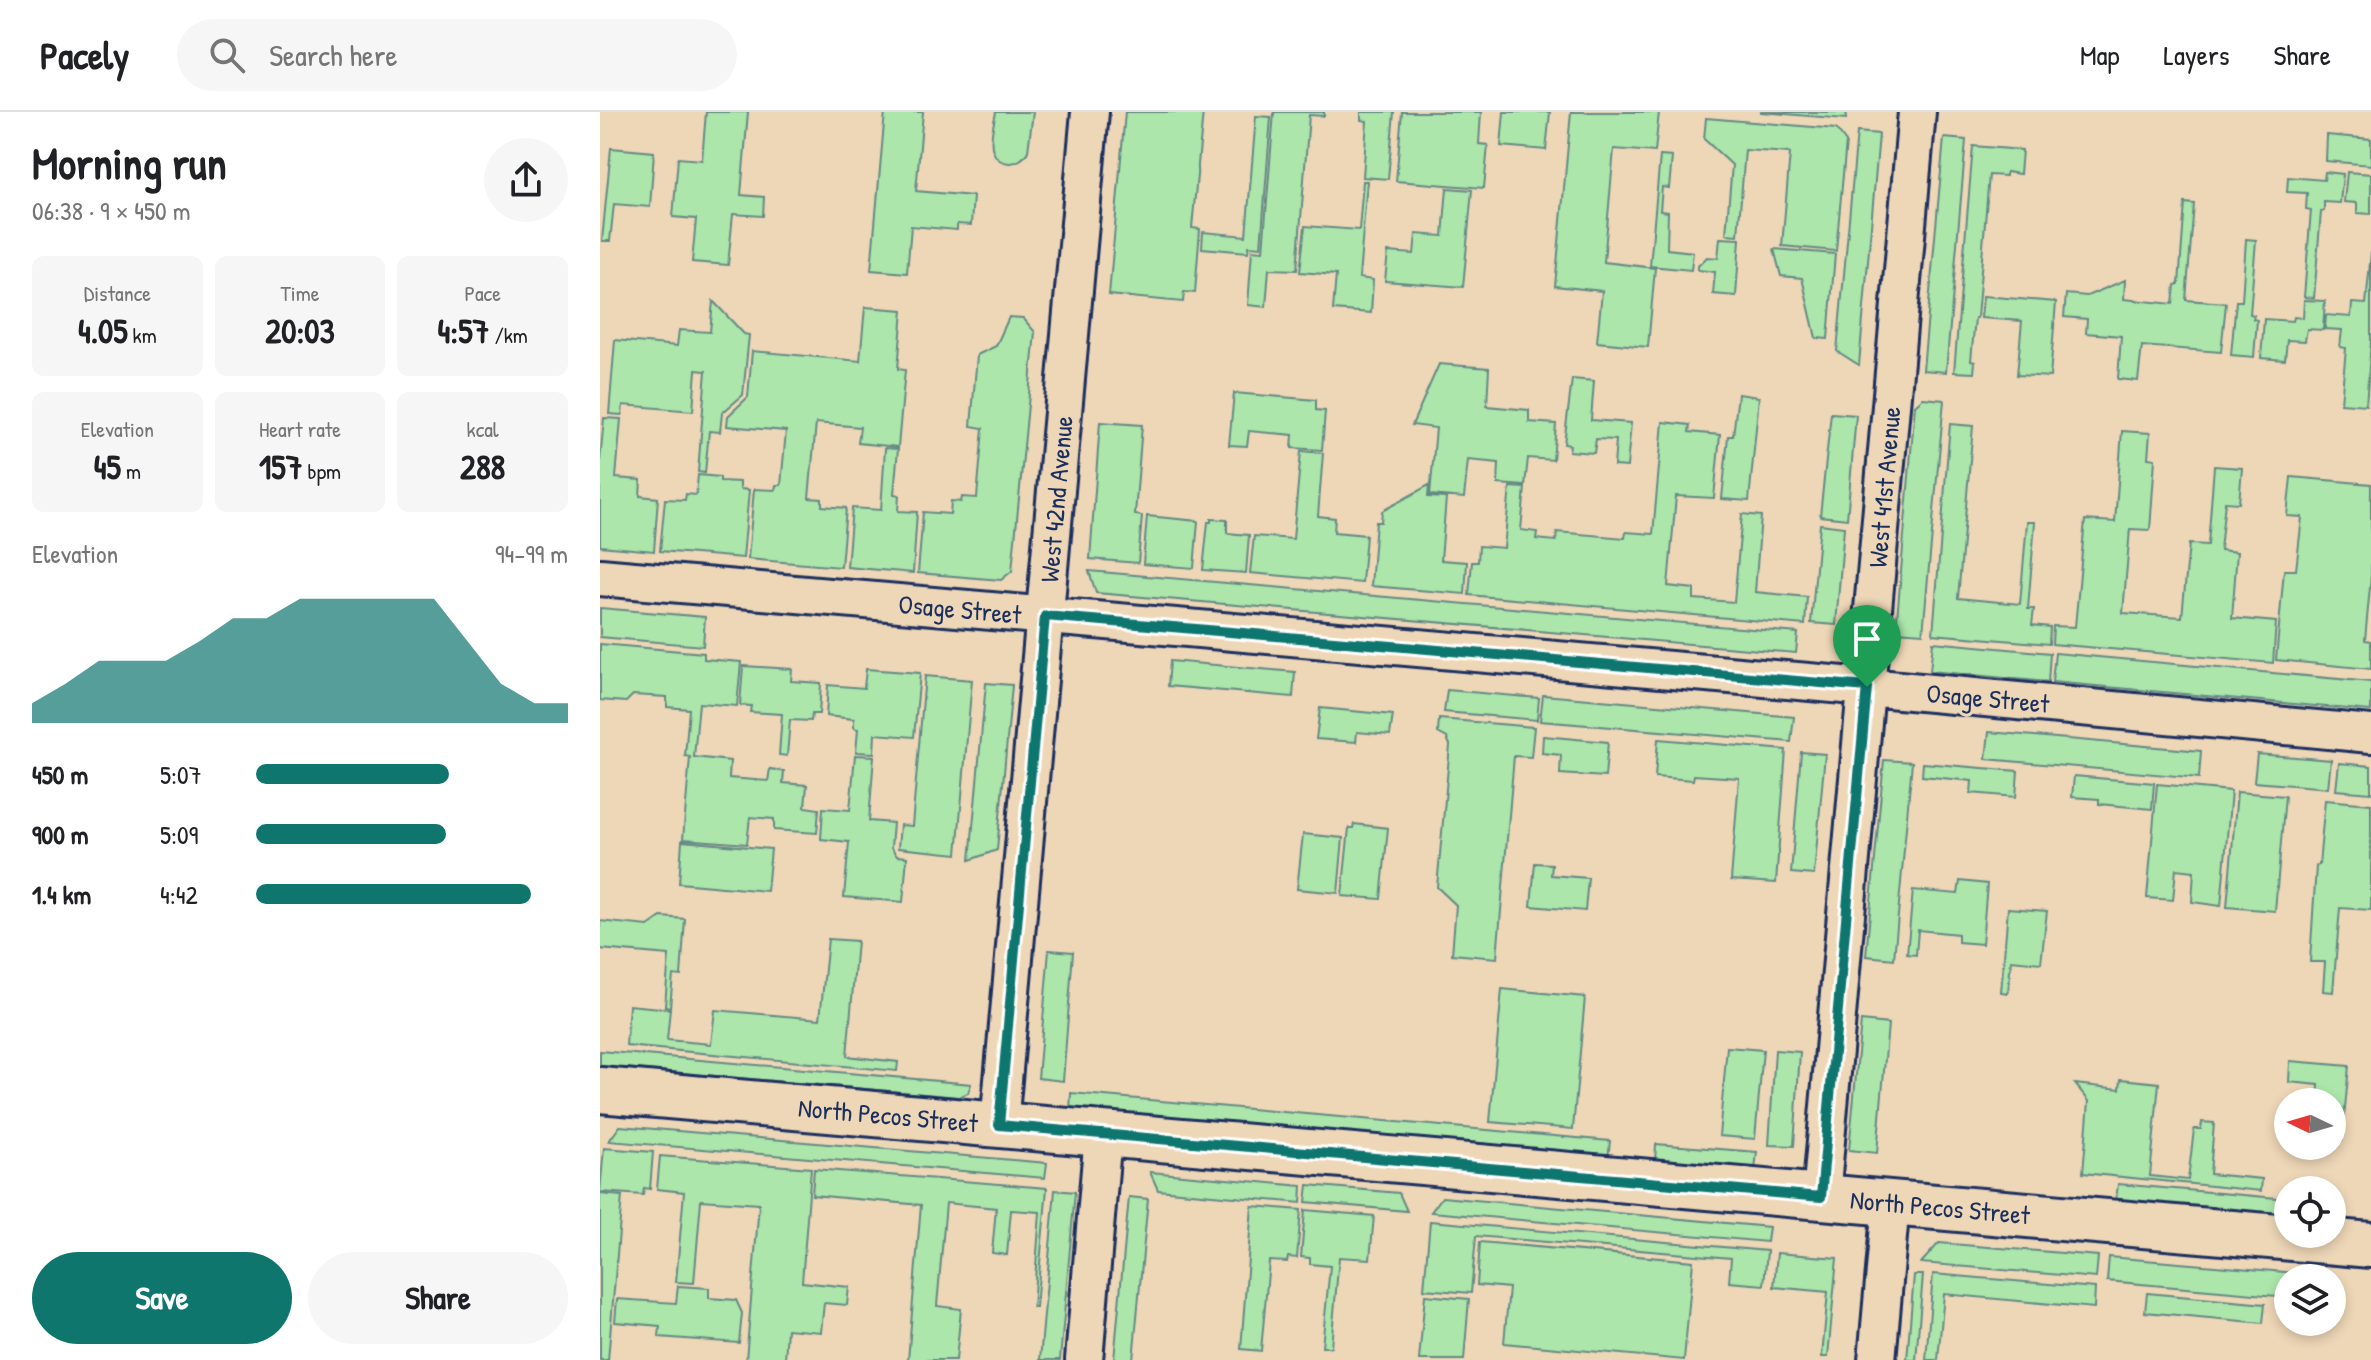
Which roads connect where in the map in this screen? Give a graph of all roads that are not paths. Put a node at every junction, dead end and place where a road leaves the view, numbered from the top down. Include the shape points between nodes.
1 (1090, 112) edge
2 (1917, 112) edge
3 (600, 577) edge
4 (1045, 616) junction
5 (1867, 687) junction
6 (2371, 734) edge
7 (600, 1090) edge
8 (999, 1125) junction
9 (1103, 1134) junction
10 (1821, 1197) junction
11 (1891, 1203) junction
12 (2371, 1245) edge
13 (1084, 1360) edge
14 (1877, 1360) edge

1 - 4 street, West 42nd Avenue
2 - 5 street, West 41st Avenue
3 - 4 street, Osage Street
4 - 5 street, Osage Street
4 - 8 street, West 42nd Avenue
5 - 6 street, Osage Street
5 - 10 street, West 41st Avenue
7 - 8 main road, North Pecos Street
8 - 9 main road, North Pecos Street
9 - 10 main road, North Pecos Street
9 - 13 street
10 - 11 main road, North Pecos Street
11 - 12 main road, North Pecos Street
11 - 14 street

